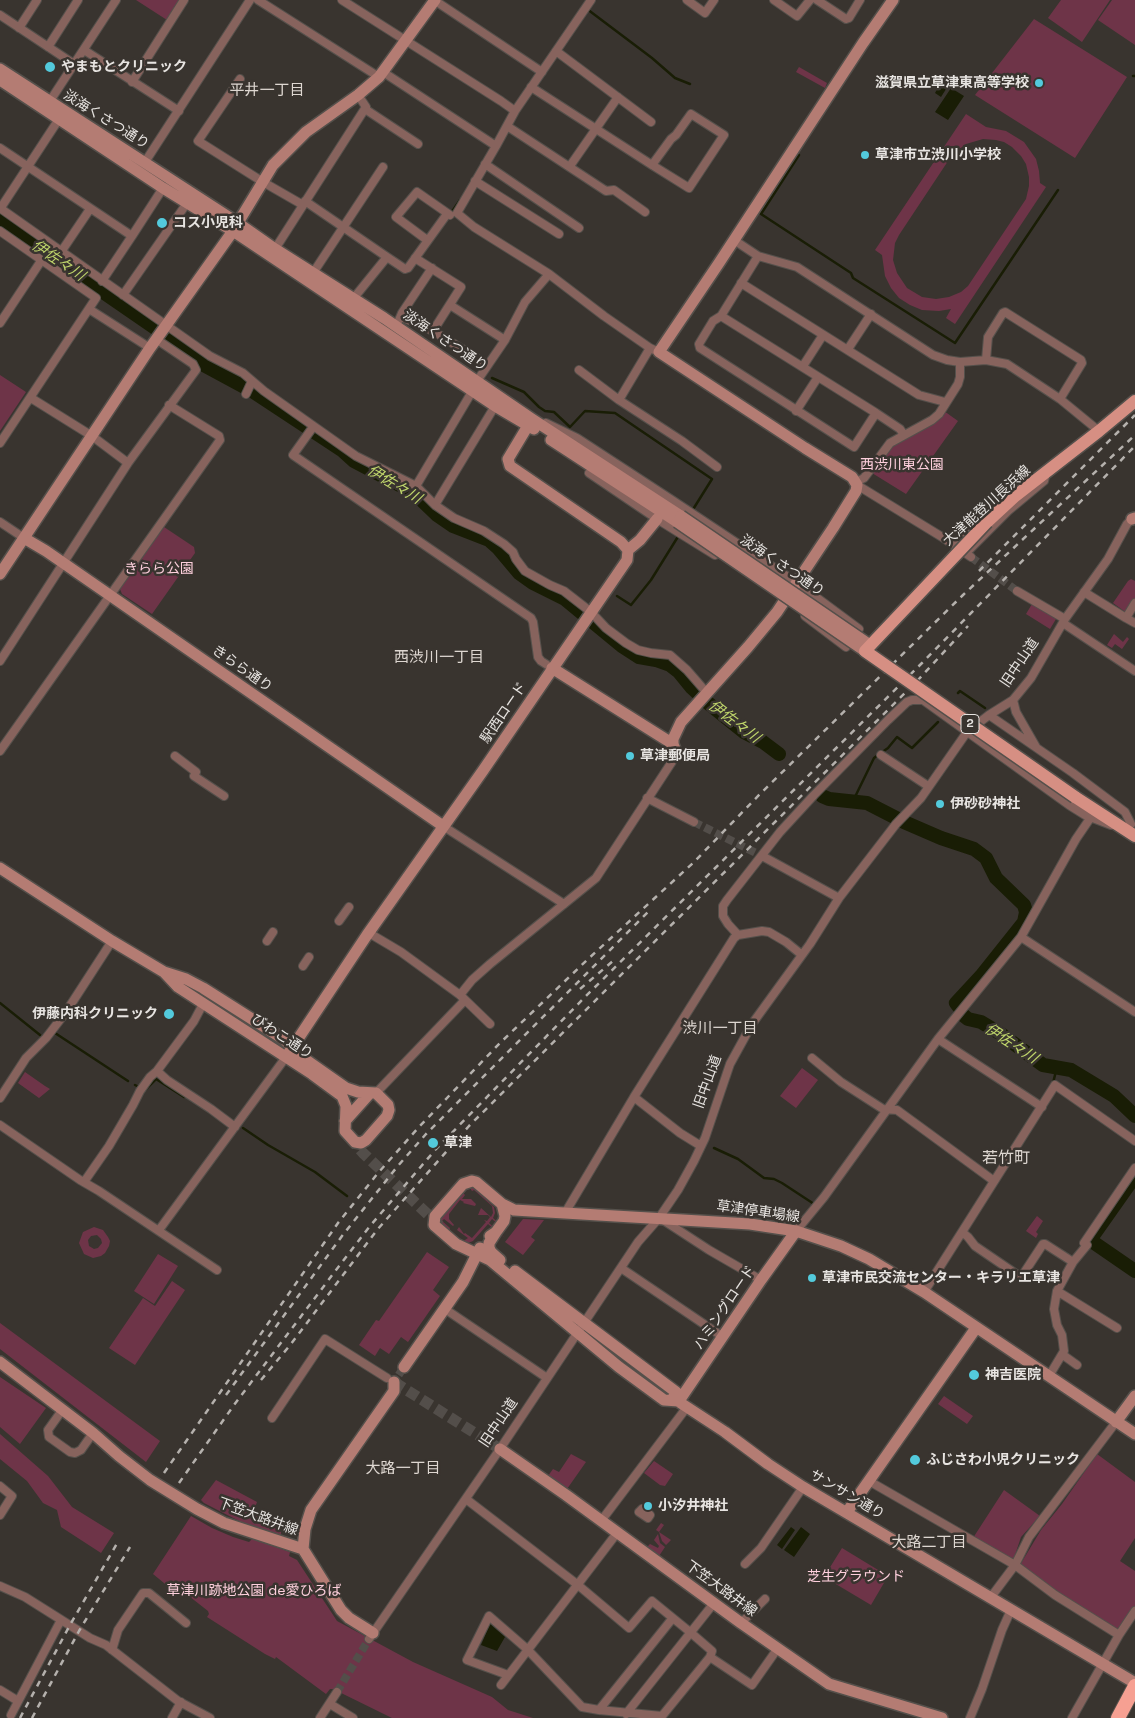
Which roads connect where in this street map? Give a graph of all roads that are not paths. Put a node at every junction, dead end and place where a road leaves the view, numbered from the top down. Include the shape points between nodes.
1 (37, 0) edge
2 (78, 0) edge
3 (116, 0) edge
4 (184, 0) edge
5 (250, 0) edge
6 (258, 0) edge
7 (342, 0) edge
8 (434, 0) edge
9 (591, 0) edge
10 (687, 0) edge
11 (714, 0) edge
12 (774, 0) edge
13 (810, 0) edge
14 (817, 0) edge
15 (860, 0) edge
16 (893, 0) edge
17 (0, 16) edge
18 (19, 28) junction
19 (406, 41) junction
20 (48, 47) junction
21 (84, 50) junction
22 (556, 51) junction
23 (74, 64) junction
24 (0, 69) edge
25 (542, 72) junction
26 (381, 74) junction
27 (240, 79) dead end
28 (0, 80) edge
29 (132, 82) junction
30 (532, 87) junction
31 (358, 96) junction
32 (618, 98) junction
33 (47, 106) junction
34 (365, 109) junction
35 (178, 111) junction
36 (515, 111) junction
37 (59, 119) junction
38 (651, 122) dead end
39 (507, 126) junction
40 (596, 129) junction
41 (418, 144) dead end
42 (496, 146) junction
43 (0, 148) edge
44 (145, 162) junction
45 (485, 164) junction
46 (652, 165) junction
47 (570, 166) junction
48 (27, 167) junction
49 (383, 167) dead end
50 (475, 181) junction
51 (263, 182) junction
52 (163, 188) junction
53 (187, 203) junction
54 (304, 203) junction
55 (0, 208) edge
56 (90, 209) junction
57 (645, 212) dead end
58 (447, 214) junction
59 (457, 214) junction
60 (236, 227) junction
61 (342, 227) junction
62 (579, 228) dead end
63 (0, 231) edge
64 (559, 234) dead end
65 (132, 236) junction
66 (427, 240) junction
67 (734, 240) junction
68 (275, 249) junction
69 (61, 252) junction
70 (758, 256) junction
71 (386, 258) junction
72 (415, 258) junction
73 (41, 261) junction
74 (432, 268) junction
75 (313, 273) junction
76 (549, 274) junction
77 (102, 281) junction
78 (741, 283) junction
79 (123, 295) junction
80 (354, 299) junction
81 (450, 305) junction
82 (89, 309) junction
83 (871, 314) junction
84 (720, 316) junction
85 (398, 322) junction
86 (0, 323) edge
87 (166, 325) junction
88 (434, 332) junction
89 (823, 335) junction
90 (505, 340) junction
91 (153, 343) junction
92 (848, 349) junction
93 (654, 350) junction
94 (986, 360) junction
95 (960, 362) junction
96 (488, 365) junction
97 (803, 366) junction
98 (579, 370) dead end
99 (818, 377) junction
100 (252, 381) junction
101 (475, 386) junction
102 (246, 394) dead end
103 (31, 398) junction
104 (1060, 399) junction
105 (619, 400) junction
106 (1135, 401) edge
107 (945, 402) junction
108 (169, 405) junction
109 (495, 406) junction
110 (796, 411) junction
111 (876, 413) junction
112 (530, 422) junction
113 (311, 429) junction
114 (1099, 431) junction
115 (904, 435) junction
116 (92, 436) junction
117 (0, 443) edge
118 (128, 463) junction
119 (717, 467) dead end
120 (1048, 471) junction
121 (589, 473) dead end
122 (856, 484) junction
123 (416, 486) junction
124 (1007, 494) dead end
125 (435, 505) junction
126 (657, 519) junction
127 (1133, 519) edge
128 (0, 522) edge
129 (24, 538) junction
130 (956, 546) junction
131 (628, 550) junction
132 (62, 563) junction
133 (1, 570) edge
134 (797, 583) junction
135 (1017, 591) tunnel mouth
136 (1084, 592) junction
137 (110, 596) junction
138 (785, 601) junction
139 (1135, 603) edge
140 (588, 616) junction
141 (1126, 618) junction
142 (1064, 621) junction
143 (1135, 623) edge
144 (867, 648) junction
145 (0, 660) edge
146 (552, 668) junction
147 (1135, 671) edge
148 (704, 696) junction
149 (1013, 700) junction
150 (989, 715) junction
151 (967, 732) junction
152 (675, 749) junction
153 (1037, 749) junction
154 (0, 751) edge
155 (881, 755) dead end
156 (175, 756) dead end
157 (928, 786) junction
158 (224, 796) dead end
159 (647, 798) junction
160 (1091, 817) junction
161 (694, 822) tunnel mouth
162 (443, 826) junction
163 (1132, 829) edge
164 (764, 856) tunnel mouth
165 (0, 868) edge
166 (839, 898) junction
167 (564, 904) junction
168 (348, 907) dead end
169 (339, 921) dead end
170 (273, 932) dead end
171 (369, 933) junction
172 (738, 934) junction
173 (1021, 937) junction
174 (267, 940) dead end
175 (112, 941) junction
176 (802, 955) junction
177 (309, 957) dead end
178 (303, 966) dead end
179 (164, 972) junction
180 (462, 998) junction
181 (204, 1004) junction
182 (1135, 1012) edge
183 (490, 1024) dead end
184 (938, 1039) junction
185 (272, 1041) tunnel mouth
186 (289, 1052) junction
187 (812, 1058) dead end
188 (157, 1071) junction
189 (373, 1093) junction
190 (634, 1097) junction
191 (0, 1098) edge
192 (1042, 1107) junction
193 (888, 1110) junction
194 (346, 1121) junction
195 (0, 1125) edge
196 (235, 1127) junction
197 (1135, 1141) edge
198 (701, 1146) junction
199 (1135, 1168) edge
200 (994, 1181) junction
201 (84, 1182) junction
202 (502, 1204) junction
203 (565, 1213) junction
204 (659, 1218) junction
205 (159, 1230) junction
206 (796, 1231) junction
207 (496, 1232) junction
208 (962, 1232) junction
209 (478, 1253) junction
210 (1073, 1262) junction
211 (621, 1268) junction
212 (218, 1270) dead end
213 (761, 1280) junction
214 (1057, 1291) junction
215 (924, 1292) junction
216 (445, 1309) junction
217 (584, 1322) junction
218 (976, 1328) junction
219 (1117, 1328) dead end
220 (577, 1333) junction
221 (723, 1337) junction
222 (600, 1343) tunnel mouth
223 (1063, 1356) junction
224 (0, 1362) edge
225 (1077, 1366) dead end
226 (404, 1367) tunnel mouth
227 (1049, 1376) junction
228 (547, 1378) junction
229 (390, 1380) joint
230 (1135, 1396) edge
231 (683, 1404) junction
232 (63, 1409) junction
233 (272, 1418) dead end
234 (1116, 1422) junction
235 (94, 1433) junction
236 (1135, 1434) edge
237 (500, 1449) junction
238 (869, 1481) junction
239 (0, 1486) edge
240 (803, 1487) junction
241 (466, 1499) junction
242 (847, 1512) junction
243 (0, 1515) edge
244 (601, 1521) junction
245 (617, 1533) junction
246 (303, 1549) junction
247 (745, 1564) dead end
248 (1015, 1565) junction
249 (578, 1585) junction
250 (0, 1586) edge
251 (991, 1597) junction
252 (764, 1599) dead end
253 (714, 1602) junction
254 (1012, 1610) junction
255 (1135, 1611) edge
256 (672, 1618) junction
257 (61, 1620) junction
258 (186, 1623) dead end
259 (741, 1623) junction
260 (690, 1632) junction
261 (1119, 1635) junction
262 (371, 1636) joint
263 (778, 1648) junction
264 (527, 1649) junction
265 (112, 1650) junction
266 (710, 1657) junction
267 (1103, 1663) junction
268 (508, 1675) junction
269 (1135, 1685) edge
270 (501, 1686) dead end
271 (0, 1690) edge
272 (337, 1692) tunnel mouth
273 (18, 1701) junction
274 (181, 1702) junction
275 (330, 1704) junction
276 (599, 1710) junction
277 (11, 1714) dead end
278 (626, 1714) junction
279 (172, 1718) edge
280 (210, 1718) edge
281 (320, 1718) edge
282 (353, 1718) edge
283 (942, 1718) edge
284 (970, 1718) edge
285 (1072, 1718) edge
286 (1118, 1718) edge

1 - 18 street
2 - 20 street
3 - 21 street
4 - 29 street
5 - 35 street
6 - 26 street
7 - 19 street
8 - 19 street
8 - 25 street
9 - 22 street
10 - 11 street via 705,13
12 - 13 street via 797,16
14 - 15 street via 846,19
16 - 67 street
17 - 18 street
18 - 20 street
19 - 26 street
19 - 36 street
20 - 23 street
21 - 23 street
21 - 29 street
22 - 25 street
22 - 32 street
23 - 33 street
24 - 33 street, 淡海くさつ通り
25 - 30 street
26 - 31 street
26 - 42 street
27 - 51 street via 198,141
28 - 33 street, 淡海くさつ通り
29 - 35 street
30 - 36 street
30 - 40 street
31 - 34 street
31 - 51 street via 306,132 273,165
32 - 38 street
32 - 40 street
33 - 37 street, 淡海くさつ通り
33 - 44 street, 淡海くさつ通り
34 - 41 street
34 - 54 street
35 - 44 street
36 - 39 street
37 - 48 street
37 - 52 street, 淡海くさつ通り
39 - 42 street
39 - 47 street
40 - 46 street
40 - 47 street
42 - 45 street
43 - 48 street
44 - 60 street, 淡海くさつ通り
45 - 50 street
45 - 62 street
46 - 46 street via 689,188 724,135 691,114
47 - 57 street via 606,190 614,190
48 - 55 street
48 - 56 street
49 - 61 street
50 - 59 street
50 - 64 street
51 - 54 street
51 - 60 street
52 - 53 street, 淡海くさつ通り
52 - 65 street
53 - 60 street, 淡海くさつ通り
53 - 79 street
54 - 61 street
54 - 68 street
55 - 69 street
56 - 65 street
56 - 69 street
58 - 59 street
58 - 66 street
58 - 66 street via 417,192 396,217
59 - 76 street
60 - 68 street, 淡海くさつ通り
60 - 87 street
60 - 101 street, 淡海くさつ通り
61 - 71 street
61 - 75 street
63 - 73 street
65 - 77 street
66 - 72 street
67 - 70 street
67 - 93 street
68 - 75 street, 淡海くさつ通り
69 - 77 street
70 - 78 street
70 - 83 street via 797,267
71 - 72 street via 405,269
71 - 80 street
72 - 74 street
73 - 82 street via 96,298
73 - 86 street
74 - 81 street via 461,287
74 - 85 street
75 - 80 street, 淡海くさつ通り
76 - 90 street via 525,302
76 - 93 street
77 - 79 street
78 - 84 street
78 - 89 street
79 - 87 street
80 - 85 street, 淡海くさつ通り
81 - 88 street
81 - 90 street
82 - 91 street
82 - 103 street
83 - 92 street
83 - 95 street via 933,355
84 - 97 street
84 - 110 street via 713,321 699,344 700,348
85 - 88 street
85 - 101 street, 淡海くさつ通り
87 - 91 street
87 - 100 street
88 - 96 street
89 - 92 street
89 - 97 street
90 - 96 street
91 - 108 street via 193,364 196,370
91 - 116 street
92 - 107 street via 920,395
93 - 105 street
93 - 122 street via 852,477
94 - 95 street
94 - 104 street via 1007,364
94 - 104 street via 988,337 1005,312 1081,360
95 - 107 street via 958,384
96 - 101 street
97 - 99 street
98 - 105 street
99 - 110 street
99 - 111 street
100 - 102 street
100 - 113 street
101 - 109 street, 淡海くさつ通り
101 - 112 street, 淡海くさつ通り
101 - 123 street
103 - 116 street
103 - 117 street
104 - 114 street
105 - 119 street
106 - 114 main road, 大津能登川長浜線
107 - 115 street via 932,420
108 - 118 street
108 - 137 street via 219,436 220,440
109 - 112 street, 淡海くさつ通り
109 - 125 street
110 - 111 street via 854,447
111 - 115 street
112 - 131 street via 508,459 510,466 610,533
112 - 134 street via 546,423 577,438
112 - 144 street, 淡海くさつ通り, bridge
113 - 123 street via 364,462
113 - 146 street via 293,455 530,618 538,657
114 - 120 main road, 大津能登川長浜線
115 - 122 street via 890,443
116 - 118 street
116 - 129 street
118 - 132 street
120 - 130 street via 1044,481 1008,511 969,555
120 - 144 main road, 大津能登川長浜線, bridge via 987,522
121 - 126 street
122 - 130 street
122 - 134 street via 856,491
123 - 125 street
124 - 130 street
125 - 140 street via 499,540 513,552 525,570 564,590
126 - 131 street
126 - 138 street
127 - 136 street, 旧中山道
128 - 129 street
129 - 132 street, きらら通り
129 - 133 street
131 - 140 street, 駅西ロード via 627,560
132 - 137 street, きらら通り
132 - 145 street
134 - 138 street
134 - 138 street via 859,629 846,647
135 - 142 street
136 - 141 street
136 - 142 street, 旧中山道
137 - 154 street
137 - 162 street, きらら通り
138 - 148 street
139 - 141 street
140 - 146 street, 駅西ロード
140 - 148 street via 626,643 644,651 670,655 687,670
141 - 143 street
142 - 147 street
142 - 149 street, 旧中山道 via 1031,678
144 - 163 main road, 2, bridge
146 - 152 street
146 - 162 street, 駅西ロード
148 - 152 street via 674,734
149 - 150 street, 旧中山道
149 - 153 street via 1016,712
150 - 151 street, 旧中山道
150 - 153 street
151 - 157 street, 旧中山道
151 - 160 street via 1044,788
151 - 172 street via 923,700 907,702 780,832 726,900 723,916
152 - 159 street
153 - 163 street via 1125,812
155 - 157 street
156 - 158 street via 196,772 194,776
157 - 166 street, 旧中山道
159 - 161 street
159 - 167 street via 596,878
160 - 163 street
160 - 173 street
162 - 167 street
162 - 171 street, 駅西ロード
164 - 166 street
165 - 175 street, びわこ通り
166 - 176 street, 旧中山道
167 - 180 street via 472,980
168 - 169 street
170 - 174 street
171 - 180 street via 401,952
171 - 186 street, 駅西ロード
172 - 176 street via 769,932
172 - 190 street
173 - 182 street
173 - 184 street
175 - 179 street, びわこ通り
175 - 191 street via 66,1012 26,1058
176 - 198 street, 旧中山道 via 740,1044
177 - 178 street
179 - 181 street, びわこ通り via 178,987
179 - 185 street
179 - 186 street, びわこ通り via 203,988 288,1042
180 - 183 street
180 - 189 street
181 - 186 street, びわこ通り
181 - 188 street
184 - 192 street
184 - 193 street
186 - 189 street, びわこ通り via 299,1055 346,1088
186 - 194 street, びわこ通り via 342,1096
186 - 196 street
187 - 193 street via 841,1082
188 - 196 street
188 - 201 street via 140,1091
189 - 194 street
189 - 194 street, びわこ通り via 388,1104 389,1113 366,1140 355,1142 346,1134
190 - 198 street
190 - 203 street
192 - 197 street via 1055,1085
192 - 200 street
193 - 200 street via 896,1110
193 - 206 street
195 - 201 street
196 - 205 street
198 - 204 street, 旧中山道
199 - 210 street
200 - 208 street
201 - 205 street
202 - 203 street, 草津停車場線 via 514,1210
202 - 207 street via 505,1219
202 - 209 street, 草津停車場線 via 476,1182 468,1181 435,1216 434,1225 456,1244
203 - 204 street, 草津停車場線
204 - 206 street, 草津停車場線 via 750,1224
204 - 211 street, 旧中山道
204 - 213 street
205 - 212 street
206 - 213 street, ハミングロード
206 - 215 street, 草津停車場線 via 869,1259
207 - 209 street
207 - 217 street, サンサン通り via 489,1244 490,1252
208 - 210 street via 975,1246 1019,1276 1043,1244
208 - 215 street
209 - 216 street
209 - 220 street, サンサン通り
210 - 214 street
211 - 217 street, 旧中山道
211 - 221 street
213 - 221 street, ハミングロード
214 - 219 street
214 - 223 street via 1054,1309 1062,1335
215 - 218 street, 草津停車場線
216 - 226 street
216 - 228 street
217 - 220 street, 旧中山道
217 - 231 street, サンサン通り via 676,1392
218 - 227 street, 草津停車場線
218 - 238 street
220 - 228 street, 旧中山道
220 - 231 street, サンサン通り via 664,1400
221 - 231 street, ハミングロード
222 - 231 street
223 - 225 street
223 - 227 street
224 - 232 street, 下笠大路井線
227 - 234 street, 草津停車場線
228 - 237 street, 旧中山道
229 - 233 street via 325,1339
229 - 246 street, 下笠大路井線 via 394,1391 310,1510
230 - 234 street
231 - 240 street, サンサン通り
231 - 244 street via 680,1417
232 - 235 street, 下笠大路井線
232 - 235 street via 48,1430 49,1436 75,1453
234 - 236 street, 草津停車場線
234 - 248 street via 1029,1537
235 - 246 street, 下笠大路井線 via 136,1470 208,1515
237 - 241 street, 旧中山道
237 - 244 street, 下笠大路井線
238 - 242 street
238 - 248 street
239 - 243 street via 12,1496
240 - 242 street, サンサン通り
240 - 247 street via 761,1548
241 - 249 street
241 - 262 street, 旧中山道
242 - 251 street, サンサン通り
244 - 245 street, 下笠大路井線
245 - 249 street
245 - 253 street, 下笠大路井線
246 - 262 street via 341,1610
248 - 251 street
248 - 261 street via 1055,1595
249 - 256 street via 630,1628 652,1601
249 - 264 street
250 - 257 street via 25,1597
251 - 254 street, サンサン通り
252 - 259 street
253 - 259 street, 下笠大路井線
253 - 260 street
254 - 267 street, サンサン通り
254 - 284 street
255 - 261 street
256 - 260 street
256 - 276 street
257 - 265 street
257 - 273 street
258 - 265 street via 149,1593 143,1593 118,1630
259 - 263 street, 下笠大路井線
260 - 266 street via 712,1651
260 - 278 street
261 - 267 street
263 - 266 street via 752,1685
263 - 283 street, 下笠大路井線 via 829,1684
264 - 268 street
264 - 268 street via 489,1616 467,1660
264 - 276 street via 582,1707
265 - 274 street
266 - 278 street via 662,1716
267 - 269 street, サンサン通り
267 - 285 street
268 - 270 street
269 - 286 highway
271 - 273 street
272 - 275 street
273 - 277 street
274 - 279 street
274 - 280 street
275 - 281 street
275 - 282 street
276 - 278 street

